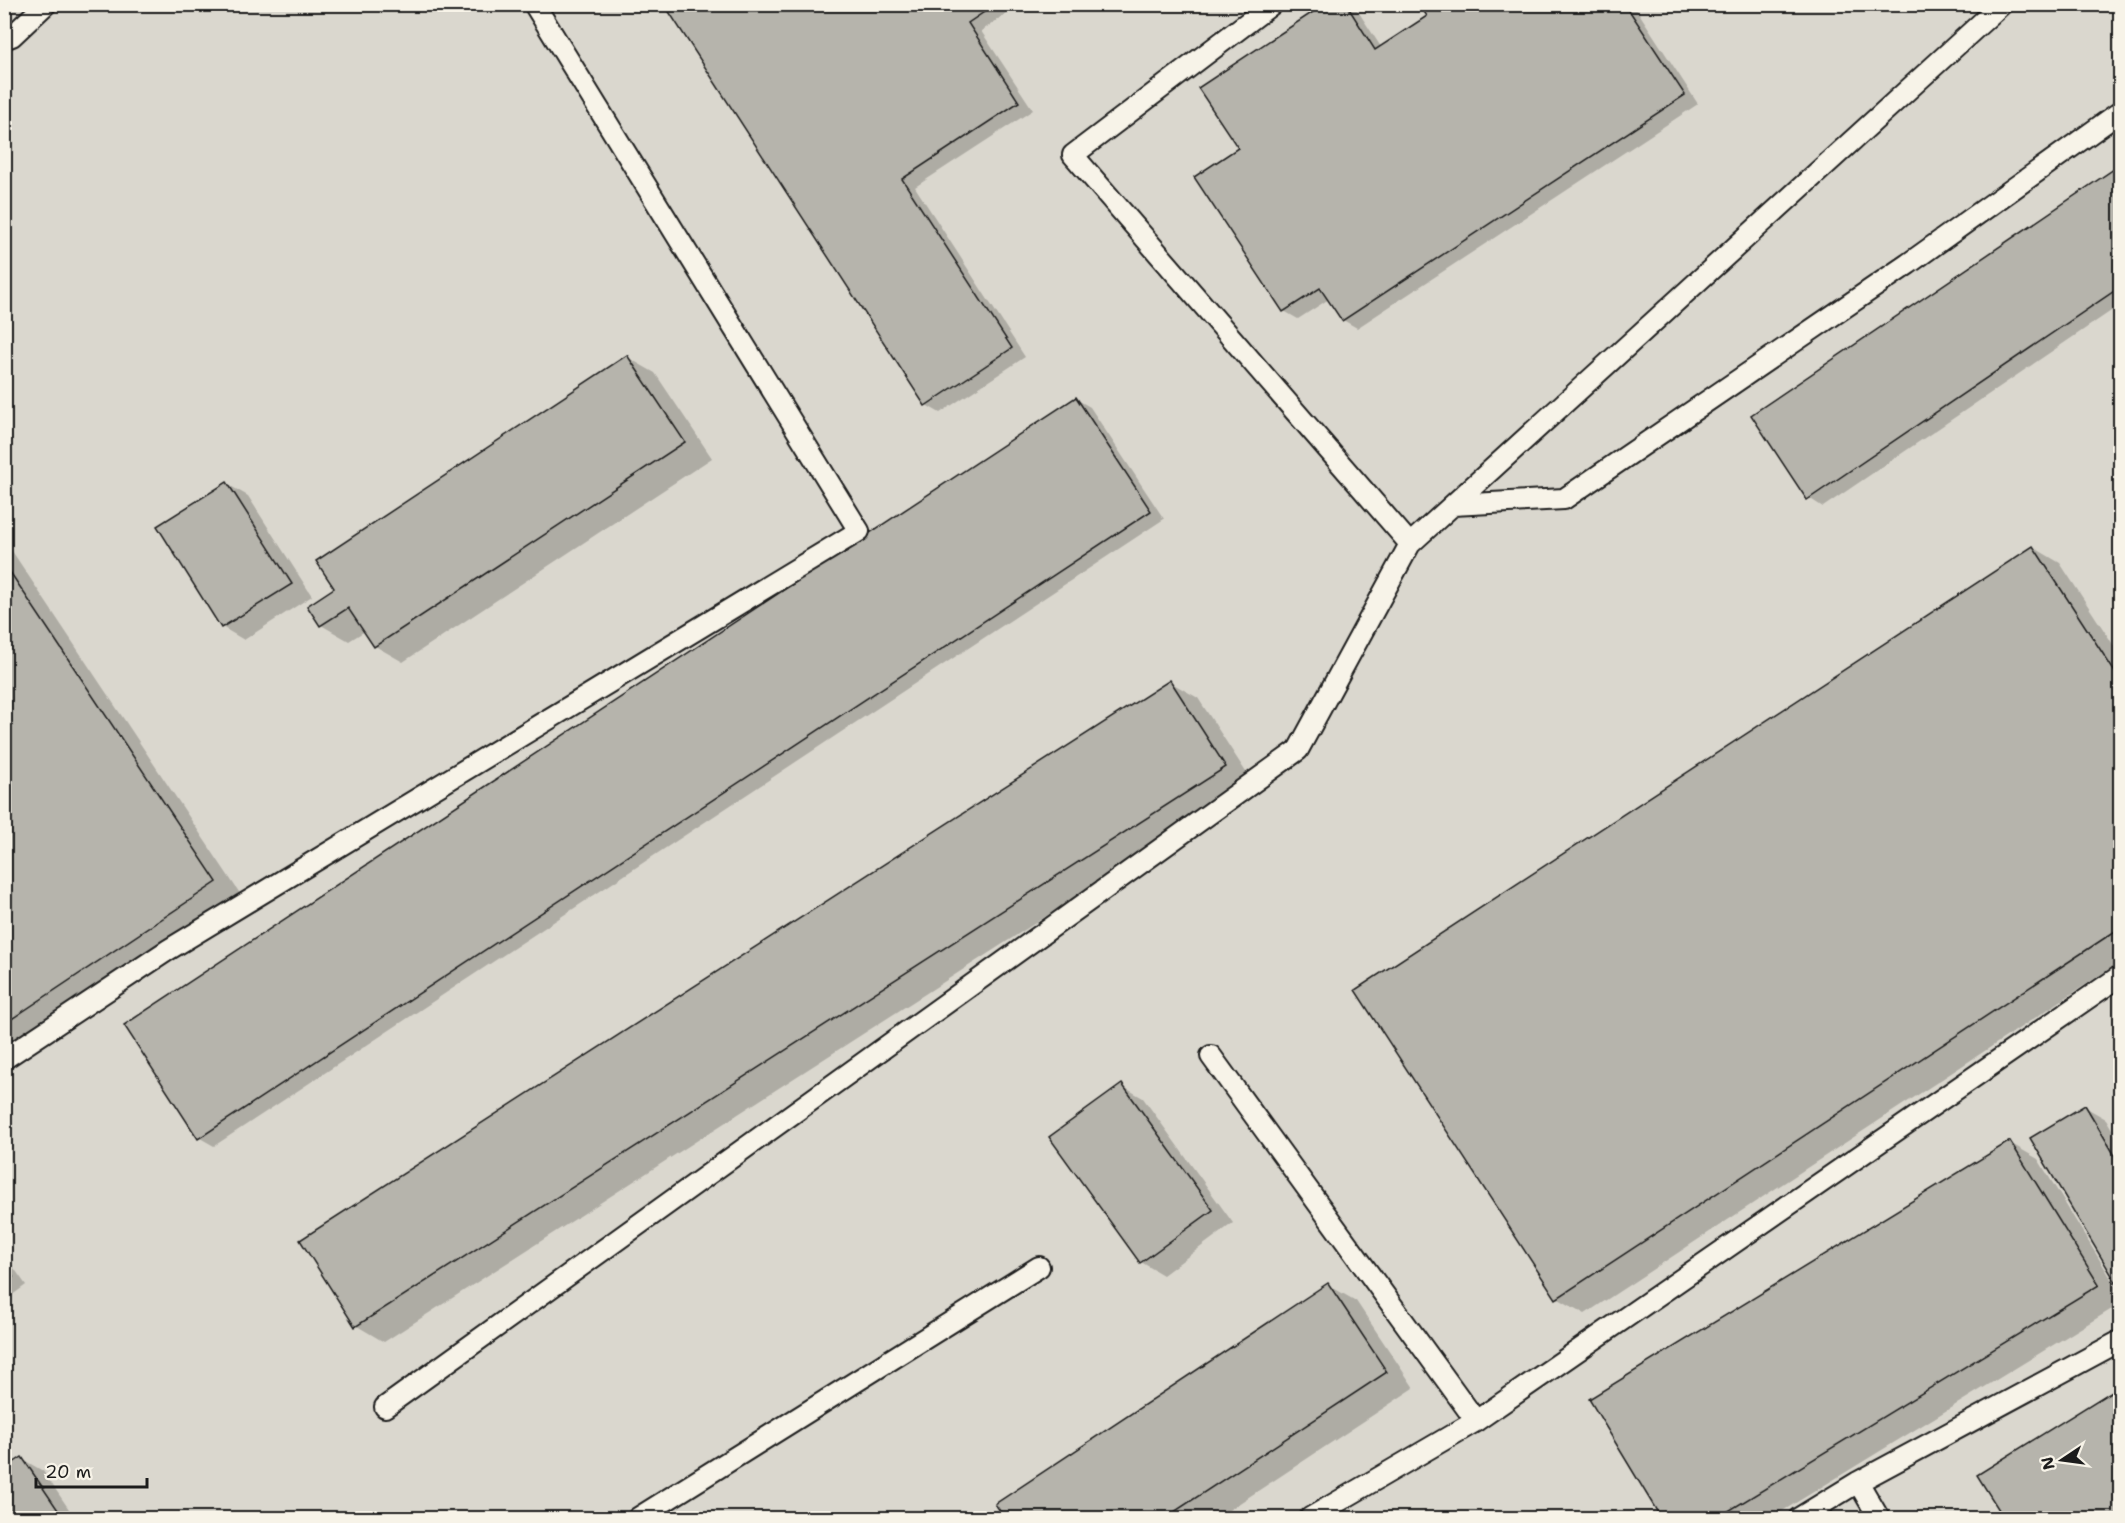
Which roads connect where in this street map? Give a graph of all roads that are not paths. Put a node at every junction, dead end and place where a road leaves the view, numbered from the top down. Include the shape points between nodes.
1 (46, 4) edge
2 (534, 4) edge
3 (1272, 4) edge
4 (2002, 4) edge
5 (4, 39) edge
6 (2121, 112) edge
7 (1453, 505) junction
8 (1410, 544) junction
9 (2121, 976) edge
10 (1211, 1056) dead end
11 (4, 1059) edge
12 (1039, 1267) dead end
13 (2121, 1341) edge
14 (385, 1407) dead end
15 (1476, 1421) junction
16 (1858, 1482) junction
17 (638, 1518) edge
18 (1310, 1518) edge
19 (1799, 1518) edge
20 (1880, 1518) edge

1 - 5 lane
2 - 11 lane via 859,531 168,950
3 - 8 lane via 1073,156
4 - 7 lane
6 - 7 lane via 1908,264 1564,499
7 - 8 lane
8 - 14 lane via 1298,750
9 - 15 lane
10 - 15 lane
12 - 17 lane
13 - 16 lane
15 - 18 lane
16 - 19 lane
16 - 20 lane

